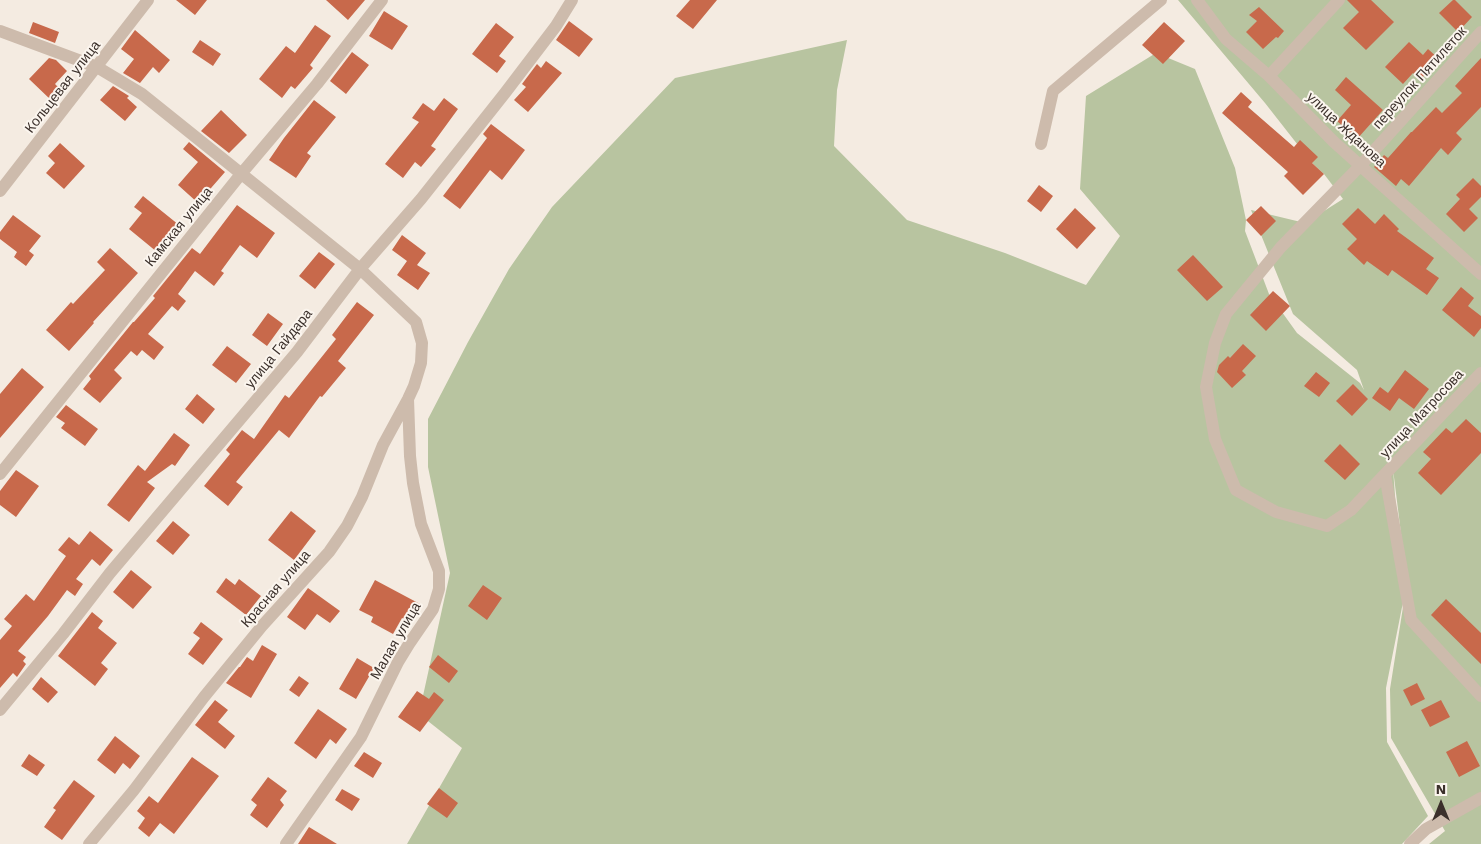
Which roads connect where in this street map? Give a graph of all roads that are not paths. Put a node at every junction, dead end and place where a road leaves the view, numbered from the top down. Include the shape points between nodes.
1 (148, 0) edge
2 (382, 0) edge
3 (572, 0) edge
4 (1160, 0) edge
5 (1197, 0) edge
6 (1339, 0) edge
7 (0, 31) edge
8 (1481, 32) edge
9 (97, 67) junction
10 (1269, 76) junction
11 (1041, 144) dead end
12 (1361, 166) junction
13 (241, 174) junction
14 (0, 192) edge
15 (360, 269) junction
16 (1481, 274) edge
17 (1481, 373) edge
18 (1206, 387) joint
19 (408, 399) junction
20 (0, 474) edge
21 (1385, 475) junction
22 (1481, 696) edge
23 (0, 710) edge
24 (1481, 798) edge
25 (89, 844) edge
26 (286, 844) edge
27 (1410, 844) edge

1 - 9 street, Кольцевая улица
2 - 13 street, Камская улица
3 - 15 street, улица Гайдара via 505,93 421,199
4 - 11 street via 1053,91
5 - 10 street, улица Жданова via 1226,39
6 - 10 street
7 - 9 street
8 - 12 street, переулок Пятилеток
9 - 13 street via 142,94
9 - 14 street, Кольцевая улица
10 - 12 street, улица Жданова
12 - 16 street, улица Жданова
12 - 18 street, переулок Пятилеток via 1281,247 1226,314 1215,343
13 - 15 street
13 - 20 street, Камская улица
15 - 19 street, Красная улица via 416,322 422,343 421,363
15 - 23 street, улица Гайдара via 296,352 110,573
17 - 21 street, улица Матросова
18 - 21 street, улица Матросова via 1215,439 1236,490 1276,512 1327,526 1351,510
19 - 25 street, Красная улица via 383,445 355,513 329,552 262,626
19 - 26 street, Малая улица via 413,483 421,524 439,571 439,589 433,609 398,662 361,737
21 - 22 street via 1411,620
24 - 27 street via 1426,829

